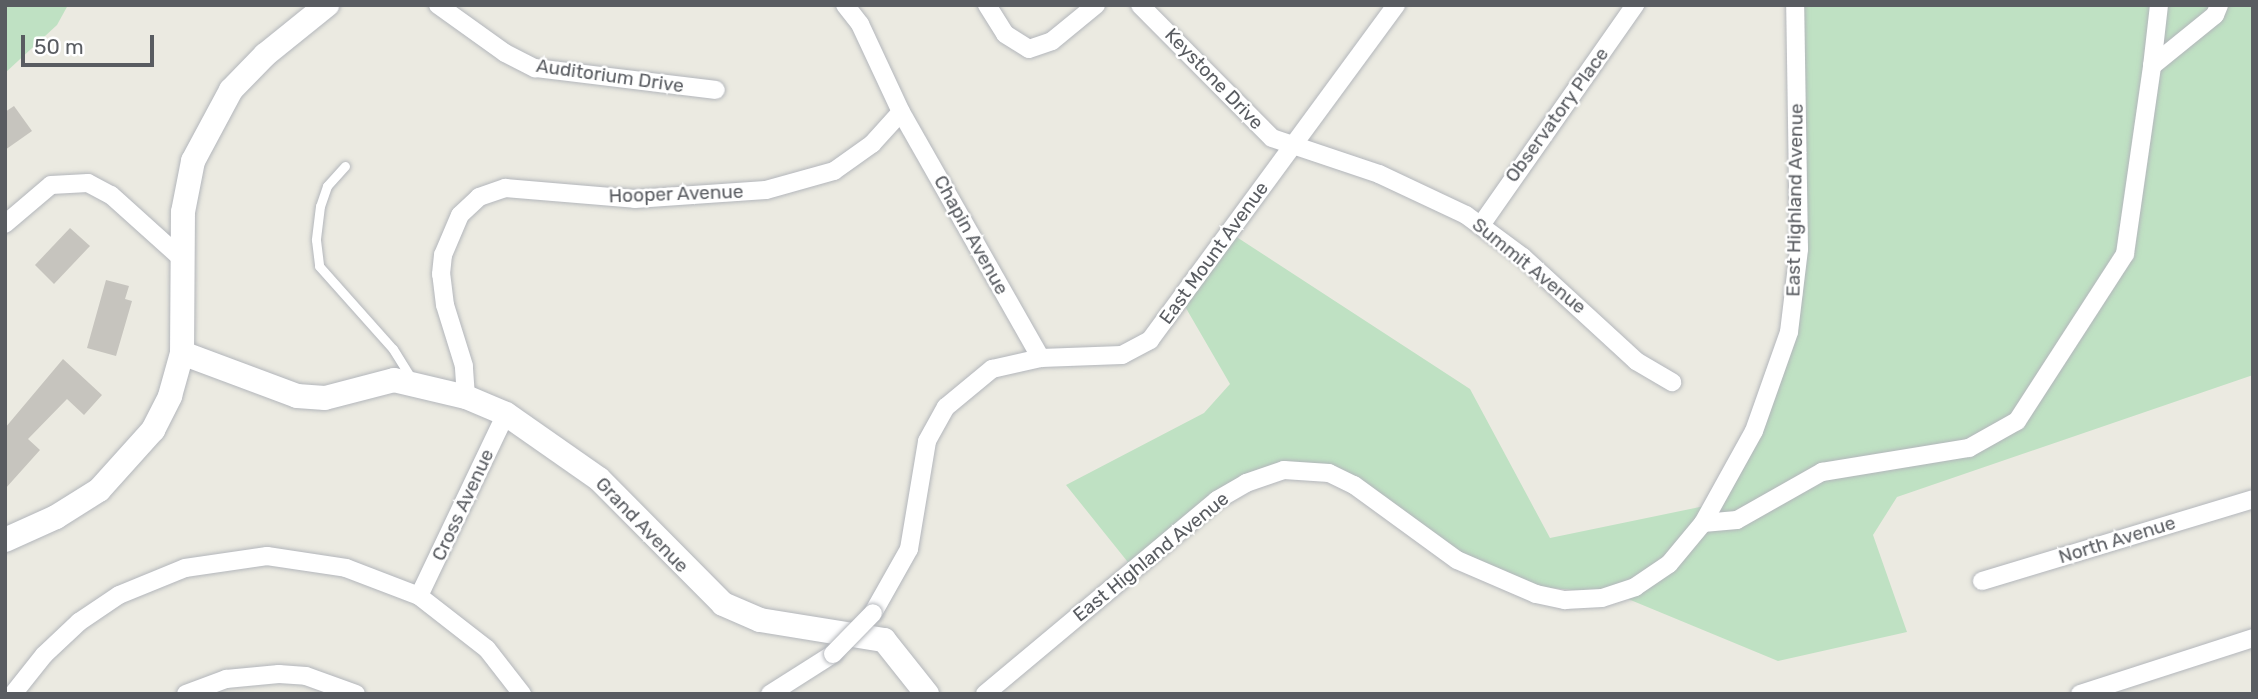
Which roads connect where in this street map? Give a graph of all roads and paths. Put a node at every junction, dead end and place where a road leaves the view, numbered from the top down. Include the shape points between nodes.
1 (327, 5) edge
2 (438, 5) edge
3 (845, 5) edge
4 (987, 5) edge
5 (1096, 5) edge
6 (1140, 5) edge
7 (1396, 5) edge
8 (1635, 5) edge
9 (1795, 5) edge
10 (2159, 5) edge
11 (2219, 5) edge
12 (2152, 66) junction
13 (716, 90) dead end
14 (901, 112) junction
15 (1292, 147) junction
16 (345, 166) dead end
17 (5, 224) edge
18 (1481, 225) junction
19 (181, 258) junction
20 (182, 353) junction
21 (1041, 358) junction
22 (1672, 382) dead end
23 (415, 384) junction
24 (466, 397) junction
25 (506, 414) junction
26 (2253, 499) edge
27 (1703, 523) junction
28 (5, 540) edge
29 (1982, 581) dead end
30 (419, 596) junction
31 (2253, 638) edge
32 (2108, 689) edge
33 (13, 694) edge
34 (186, 694) edge
35 (356, 694) edge
36 (522, 694) edge
37 (770, 694) edge
38 (927, 694) edge
39 (985, 694) edge
40 (2081, 694) edge

1 - 19 street via 256,64 217,112 187,186
2 - 13 street, Auditorium Drive via 505,53 535,68
3 - 14 street via 860,24
4 - 5 street via 1005,34 1029,48 1052,41
6 - 15 street, Keystone Drive via 1272,138
7 - 15 street, East Mount Avenue
8 - 18 street, Observatory Place
9 - 27 street, East Highland Avenue via 1799,237 1794,308 1754,431
10 - 12 street
11 - 12 street via 2210,19
12 - 27 street via 2124,254 2017,421 1969,448 1822,472 1737,520
14 - 21 street, Chapin Avenue
14 - 24 street, Hooper Avenue via 859,156 800,184 731,194 635,199 522,187 479,197 460,215 450,234 441,274 445,305 464,366
15 - 18 street, Summit Avenue via 1378,174
15 - 21 street, East Mount Avenue via 1150,340 1122,355
16 - 23 lane via 327,186 320,206 319,266 393,349
17 - 19 street via 51,185 88,183 111,195
18 - 22 street, Summit Avenue via 1573,300 1636,361
19 - 20 street
20 - 23 street, Grand Avenue via 297,396 325,398 394,380
20 - 28 street via 163,413 128,462 80,504
21 - 37 street, East Mount Avenue, bridge via 1006,364 978,376 938,418 925,452 909,549 873,613 833,654
23 - 24 street, Grand Avenue
24 - 25 street, Grand Avenue
25 - 30 street, Cross Avenue
25 - 38 street, Grand Avenue via 599,479 723,604 760,620 884,640
26 - 29 street, North Avenue
27 - 39 street, East Highland Avenue via 1669,564 1635,587 1602,598 1564,600 1507,584 1457,560 1360,489 1328,474 1284,470 1246,482 1217,500
30 - 33 street via 346,568 301,559 223,559 185,568 100,606 44,655
30 - 36 street via 487,649
31 - 32 street
32 - 40 street
34 - 35 street via 226,679 279,674 306,676

